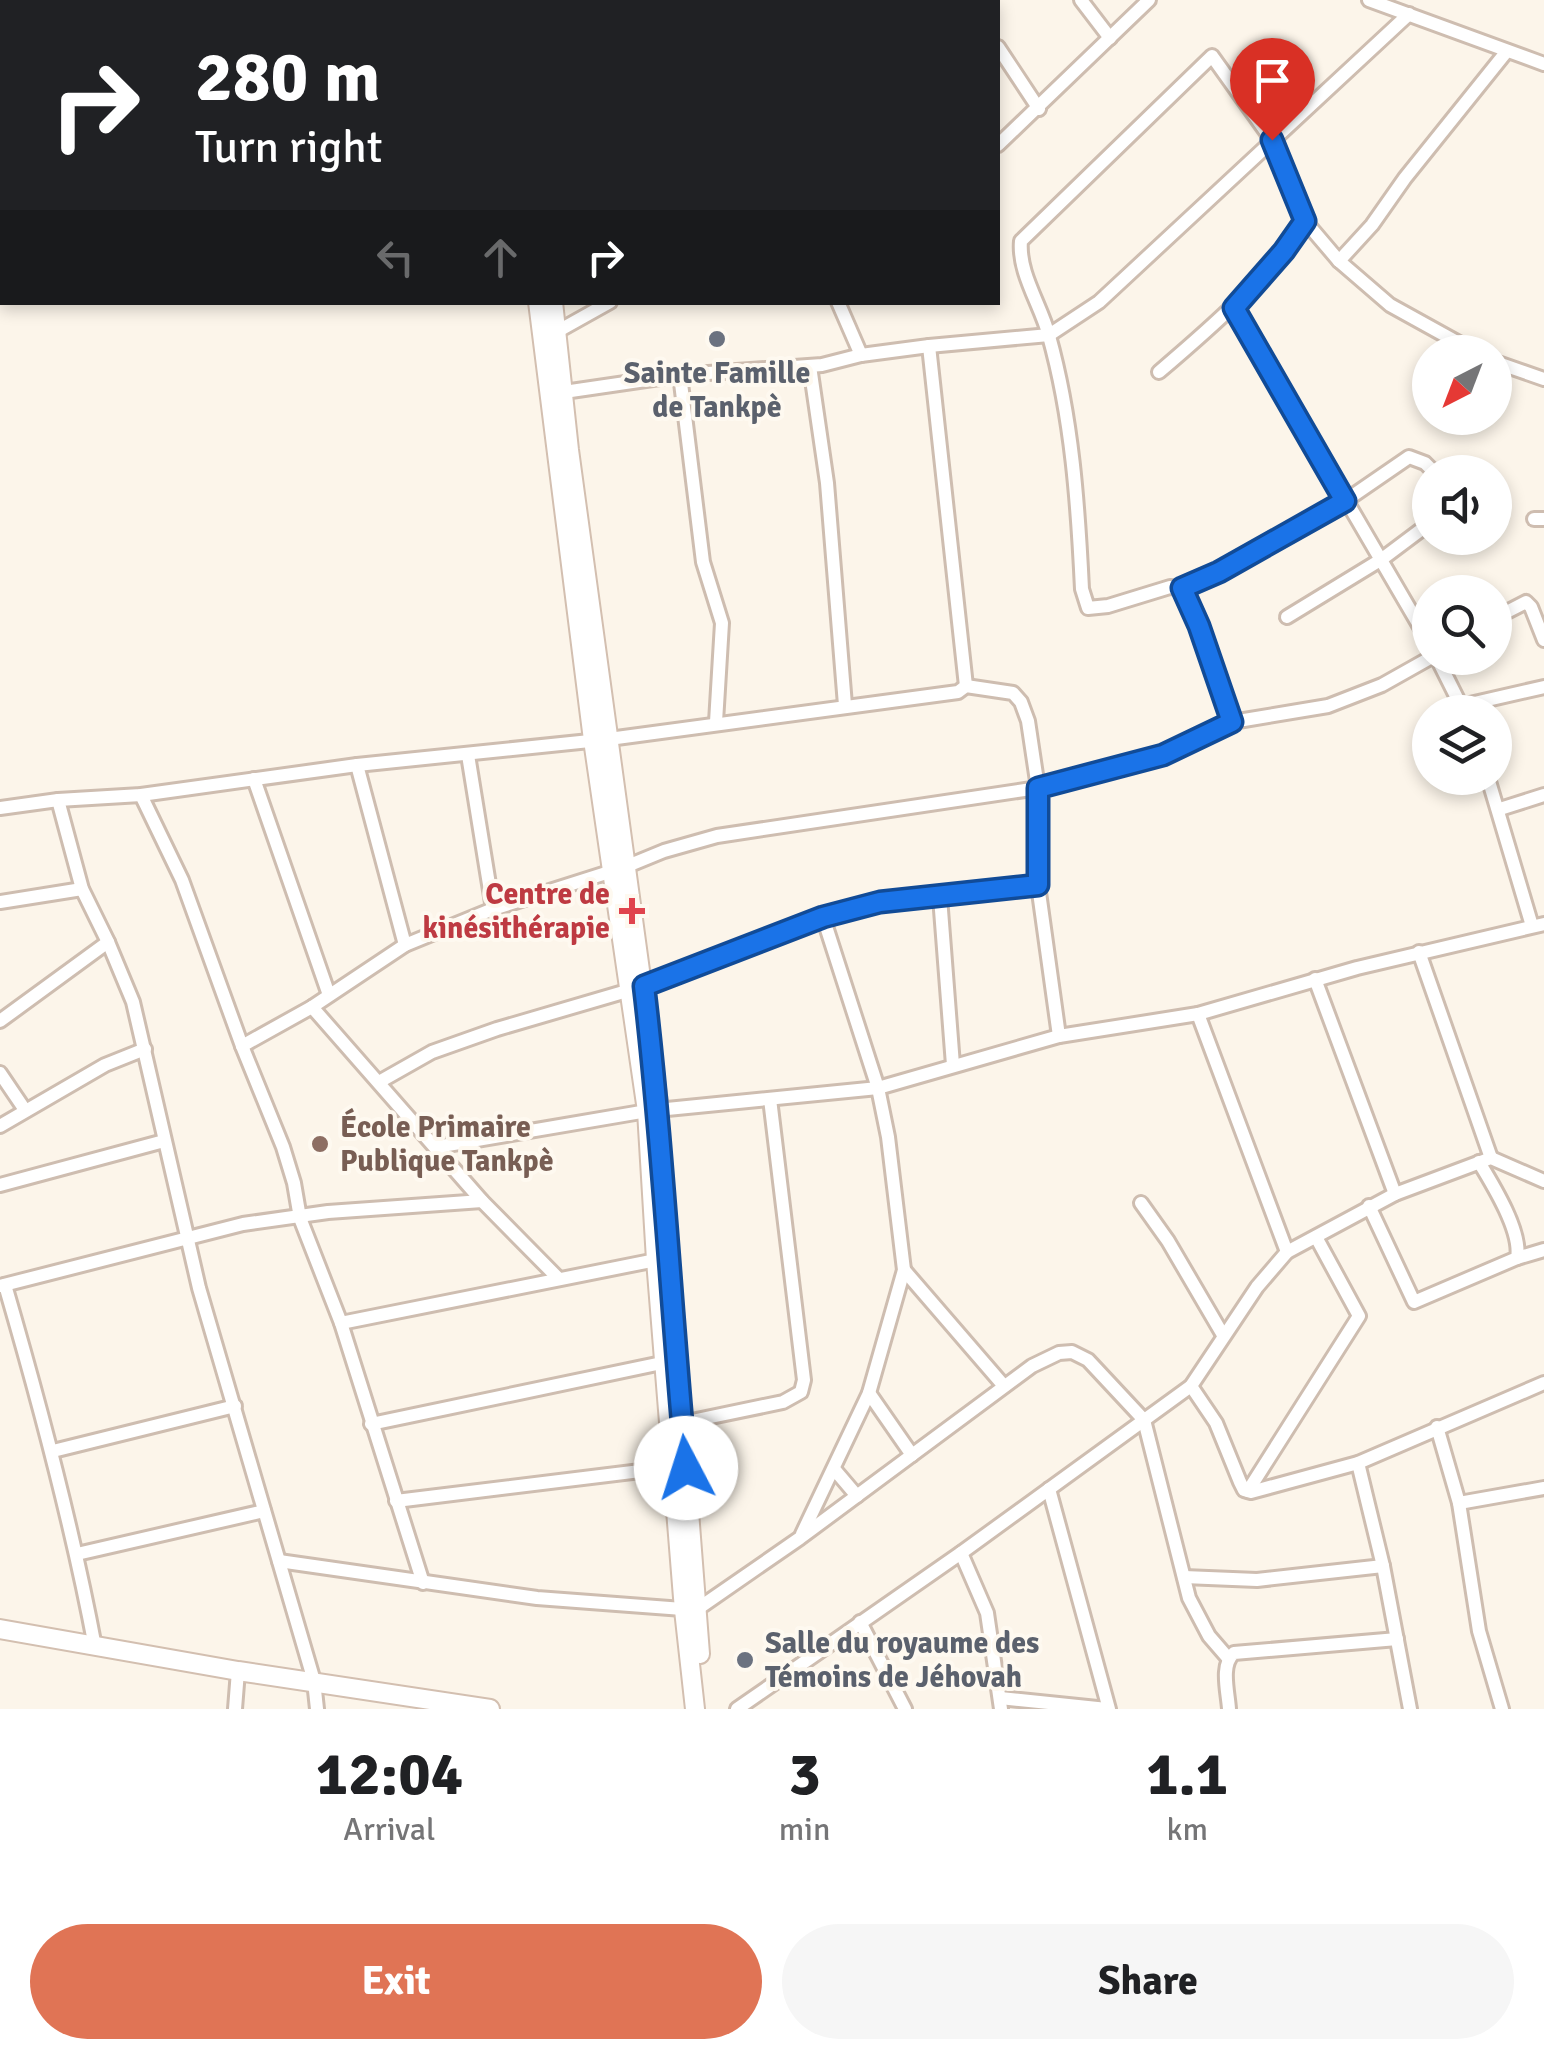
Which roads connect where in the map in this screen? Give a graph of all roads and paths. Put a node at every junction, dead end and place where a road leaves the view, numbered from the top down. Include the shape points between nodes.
1 (1081, 0) edge
2 (1148, 0) edge
3 (1369, 0) edge
4 (1410, 14) junction
5 (1110, 38) junction
6 (1000, 50) edge
7 (1507, 51) junction
8 (1544, 64) edge
9 (1039, 108) junction
10 (1272, 140) junction
11 (1000, 143) edge
12 (1305, 221) junction
13 (1339, 261) junction
14 (539, 305) edge
15 (553, 305) edge
16 (605, 305) edge
17 (839, 305) edge
18 (1234, 308) junction
19 (550, 335) junction
20 (1049, 335) junction
21 (1444, 335) edge
22 (929, 346) junction
23 (861, 355) junction
24 (810, 366) junction
25 (1512, 368) edge
26 (1160, 372) dead end
27 (680, 375) junction
28 (1544, 379) edge
29 (556, 389) junction
30 (1412, 458) edge
31 (1345, 501) junction
32 (1412, 536) edge
33 (1382, 559) junction
34 (1182, 588) junction
35 (1512, 609) edge
36 (1412, 612) edge
37 (1287, 617) dead end
38 (1544, 640) edge
39 (1412, 669) edge
40 (966, 686) junction
41 (1544, 687) edge
42 (1512, 696) edge
43 (845, 705) junction
44 (716, 722) junction
45 (1232, 722) junction
46 (601, 740) junction
47 (468, 754) junction
48 (358, 765) junction
49 (254, 779) junction
50 (1038, 788) junction
51 (141, 795) junction
52 (1494, 795) edge
53 (1544, 796) edge
54 (58, 800) junction
55 (0, 808) edge
56 (1500, 810) junction
57 (619, 870) junction
58 (1038, 885) junction
59 (82, 889) junction
60 (940, 897) junction
61 (0, 902) edge
62 (493, 909) junction
63 (823, 917) junction
64 (1538, 925) edge
65 (108, 942) junction
66 (405, 945) junction
67 (1419, 952) junction
68 (1315, 978) junction
69 (637, 987) junction
70 (329, 995) junction
71 (312, 1007) junction
72 (1198, 1014) junction
73 (0, 1021) edge
74 (1059, 1036) junction
75 (242, 1046) junction
76 (145, 1048) junction
77 (953, 1065) junction
78 (0, 1073) edge
79 (379, 1082) junction
80 (878, 1088) junction
81 (770, 1098) junction
82 (25, 1110) junction
83 (653, 1110) junction
84 (0, 1126) edge
85 (164, 1141) junction
86 (436, 1147) junction
87 (1485, 1160) junction
88 (1544, 1181) edge
89 (0, 1185) edge
90 (1395, 1194) junction
91 (482, 1201) junction
92 (1141, 1203) dead end
93 (1368, 1206) junction
94 (300, 1218) junction
95 (1316, 1237) junction
96 (188, 1238) junction
97 (1544, 1250) edge
98 (1286, 1252) junction
99 (1517, 1258) junction
100 (656, 1260) junction
101 (904, 1270) junction
102 (557, 1277) junction
103 (2, 1285) edge
104 (341, 1323) junction
105 (1223, 1336) junction
106 (670, 1360) junction
107 (1544, 1383) edge
108 (1004, 1386) junction
109 (1191, 1386) junction
110 (869, 1393) junction
111 (235, 1406) junction
112 (1144, 1420) junction
113 (371, 1424) junction
114 (682, 1424) junction
115 (1437, 1427) junction
116 (53, 1452) junction
117 (912, 1455) junction
118 (1358, 1463) junction
119 (673, 1467) junction
120 (834, 1469) junction
121 (1544, 1488) edge
122 (1049, 1489) junction
123 (1248, 1491) junction
124 (857, 1496) junction
125 (396, 1501) junction
126 (1459, 1503) junction
127 (264, 1511) junction
128 (800, 1538) junction
129 (961, 1553) junction
130 (78, 1554) junction
131 (279, 1561) junction
132 (1383, 1566) junction
133 (1184, 1577) junction
134 (423, 1583) junction
135 (690, 1610) junction
136 (860, 1622) junction
137 (0, 1629) edge
138 (1397, 1640) junction
139 (94, 1647) junction
140 (1228, 1658) junction
141 (238, 1670) junction
142 (314, 1681) junction
143 (400, 1702) edge
144 (1000, 1704) edge
145 (235, 1709) edge
146 (317, 1709) edge
147 (486, 1709) edge
148 (695, 1709) edge
149 (705, 1709) edge
150 (737, 1709) edge
151 (906, 1709) edge
152 (1108, 1709) edge
153 (1229, 1709) edge
154 (1410, 1709) edge
155 (1502, 1709) edge

1 - 5 street
2 - 5 street
3 - 4 street
4 - 7 street
4 - 10 street
5 - 9 street
6 - 9 street
7 - 8 street
7 - 13 street
9 - 11 street
10 - 12 street
10 - 20 street via 1100,302
10 - 20 street via 1212,56 1021,240 1020,256
12 - 13 street
12 - 18 street
13 - 21 street via 1390,305
14 - 19 main road
15 - 19 main road
16 - 19 street
17 - 23 street
18 - 26 street
18 - 31 street
19 - 29 main road
20 - 22 street
20 - 34 street via 1088,608
22 - 23 street
22 - 40 street
23 - 24 street
24 - 27 street
24 - 43 street
25 - 28 street
27 - 29 street
27 - 44 street via 703,562 722,623
29 - 46 main road
30 - 31 street
31 - 33 street
31 - 34 street
32 - 33 street
33 - 36 street
33 - 37 street
34 - 45 street
35 - 38 street via 1526,602 1532,607
39 - 45 street via 1328,706
40 - 43 street
40 - 50 street via 1003,689 1021,702
41 - 42 street
43 - 44 street
44 - 46 street
45 - 50 street via 1163,755
46 - 47 street
46 - 57 main road
47 - 48 street
47 - 62 street
48 - 49 street
48 - 66 street
49 - 51 street
49 - 70 street
50 - 57 street via 717,836
50 - 58 street
51 - 54 street
51 - 75 street via 182,880
52 - 56 street
53 - 56 street
54 - 55 street
54 - 59 street
56 - 64 street
57 - 62 street
57 - 69 main road
58 - 60 street
58 - 74 street
59 - 61 street
59 - 65 street
60 - 63 street via 880,902
60 - 77 street
62 - 66 street
63 - 69 street
63 - 80 street
64 - 67 street
65 - 73 street
65 - 76 street
66 - 70 street
67 - 68 street
67 - 87 street
68 - 72 street
68 - 90 street
69 - 79 street via 432,1052
69 - 83 main road
70 - 71 street
71 - 75 street
71 - 79 street
72 - 74 street
72 - 98 street
74 - 77 street
75 - 94 street via 283,1147
76 - 82 street
76 - 85 street
77 - 80 street
78 - 82 street
79 - 86 street
80 - 81 street
80 - 101 street
81 - 83 street
81 - 114 street via 804,1380 800,1392 783,1402
82 - 84 street
83 - 86 street
83 - 100 main road
83 - 106 main road
85 - 89 street
85 - 96 street
86 - 91 street
87 - 88 street
87 - 90 street
87 - 99 street
90 - 93 street
91 - 94 street
91 - 102 street
92 - 105 street
93 - 95 street
93 - 99 street via 1414,1302
94 - 96 street
94 - 104 street
95 - 98 street
95 - 123 street via 1359,1316
96 - 103 street
96 - 111 street
97 - 99 street
98 - 105 street
100 - 102 street
100 - 106 main road
101 - 108 street
101 - 110 street
102 - 104 street
103 - 116 street
104 - 113 street
105 - 109 street
106 - 113 street
106 - 114 main road
106 - 119 main road
107 - 115 street
108 - 112 street via 1046,1358 1072,1352 1088,1360
108 - 117 street
109 - 112 street
109 - 123 street
110 - 117 street
110 - 120 street
111 - 116 street
111 - 127 street
112 - 122 street
112 - 133 street
113 - 125 street
114 - 135 main road
115 - 118 street
115 - 126 street
116 - 130 street
117 - 124 street
118 - 123 street
118 - 132 street
119 - 125 street
119 - 135 main road
120 - 124 street
120 - 128 street
121 - 126 street
122 - 129 street
122 - 152 street
124 - 128 street
125 - 134 street
126 - 155 street via 1480,1631
127 - 130 street
127 - 131 street
128 - 135 street
129 - 136 street
129 - 144 street via 988,1613
130 - 139 street
131 - 134 street
131 - 142 street
132 - 133 street via 1257,1580
132 - 138 street
133 - 140 street via 1196,1614
134 - 135 street
135 - 148 main road
135 - 149 main road
136 - 150 street
136 - 151 street
137 - 139 main road
138 - 140 street via 1254,1650
138 - 154 street
139 - 141 main road
140 - 153 street
141 - 142 main road
141 - 145 street
142 - 143 main road
142 - 146 street
143 - 147 main road
144 - 152 street

